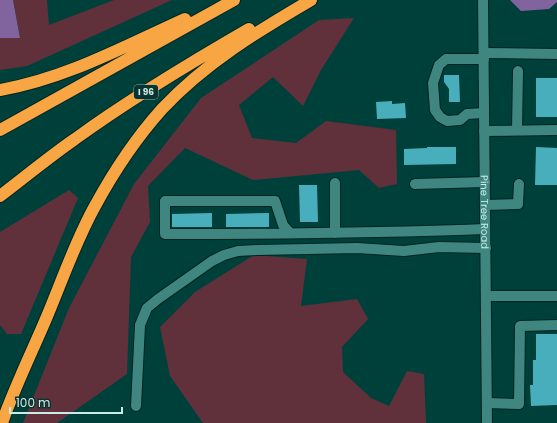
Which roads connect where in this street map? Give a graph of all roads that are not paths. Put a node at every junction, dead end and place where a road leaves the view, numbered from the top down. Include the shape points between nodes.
1 (228, 0) edge
2 (234, 0) edge
3 (300, 0) edge
4 (311, 0) edge
5 (483, 0) edge
6 (557, 54) edge
7 (484, 56) junction
8 (518, 71) dead end
9 (0, 90) edge
10 (484, 113) junction
11 (0, 130) edge
12 (517, 130) junction
13 (557, 130) edge
14 (484, 131) junction
15 (485, 182) junction
16 (335, 183) dead end
17 (415, 184) dead end
18 (519, 184) dead end
19 (0, 196) edge
20 (485, 205) junction
21 (485, 229) junction
22 (335, 233) junction
23 (290, 234) junction
24 (486, 248) junction
25 (486, 296) junction
26 (557, 296) edge
27 (557, 325) edge
28 (487, 403) junction
29 (136, 406) dead end
30 (2, 423) edge
31 (487, 423) edge

1 - 9 highway via 88,64 48,78
2 - 11 highway
3 - 19 highway, I 96 via 185,66 75,138
4 - 30 highway via 268,25 189,83 162,109 137,139 95,206
5 - 7 street, Pine Tree Road
6 - 7 street
7 - 10 street, Pine Tree Road
7 - 10 street via 446,59 439,65 433,83 435,110 440,117 447,121 460,120 467,114
8 - 12 street
10 - 14 street, Pine Tree Road
12 - 13 street
12 - 14 street
14 - 15 street, Pine Tree Road
15 - 17 street
15 - 20 street, Pine Tree Road
16 - 22 street
18 - 20 street via 518,204
20 - 21 street, Pine Tree Road
21 - 22 street
21 - 24 street, Pine Tree Road
22 - 23 street
23 - 23 street via 165,234 165,201 275,201 283,225
24 - 25 street, Pine Tree Road
24 - 29 street via 440,247 404,251 357,248 257,250 224,255 147,308 140,325
25 - 26 street
25 - 28 street, Pine Tree Road
27 - 28 street via 520,326 519,404
28 - 31 street, Pine Tree Road

